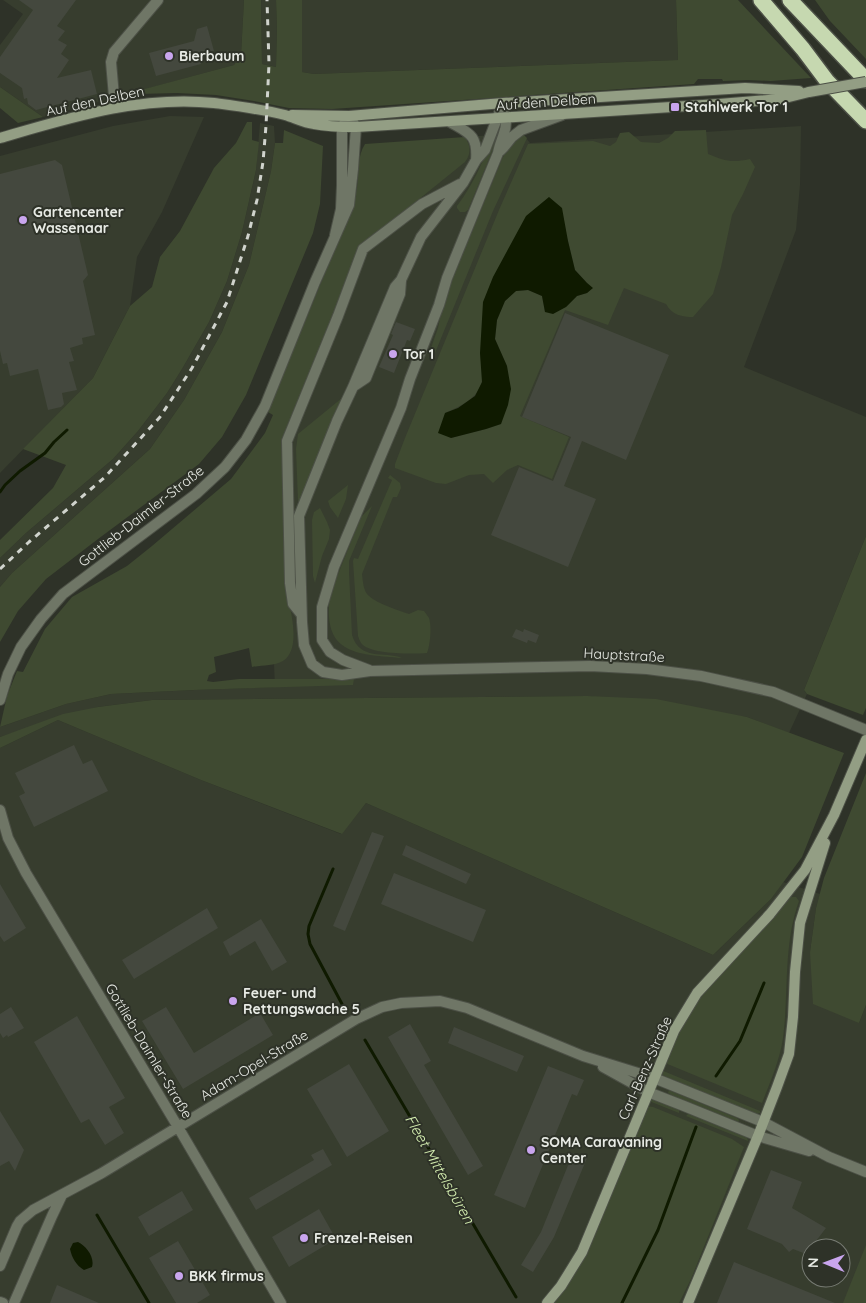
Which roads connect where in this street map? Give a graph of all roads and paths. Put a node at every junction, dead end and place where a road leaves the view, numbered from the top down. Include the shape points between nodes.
1 (158, 0) edge
2 (761, 0) edge
3 (790, 0) edge
4 (866, 81) edge
5 (809, 92) junction
6 (503, 103) junction
7 (116, 108) junction
8 (286, 115) junction
9 (562, 115) junction
10 (349, 116) junction
11 (501, 118) junction
12 (866, 121) edge
13 (450, 122) junction
14 (342, 127) junction
15 (356, 127) junction
16 (0, 138) edge
17 (498, 153) junction
18 (476, 160) junction
19 (463, 183) junction
20 (335, 235) junction
21 (288, 501) junction
22 (299, 516) junction
23 (301, 614) junction
24 (370, 671) junction
25 (0, 700) edge
26 (866, 730) edge
27 (866, 740) edge
28 (0, 810) edge
29 (834, 815) junction
30 (583, 1056) junction
31 (654, 1078) junction
32 (648, 1092) junction
33 (763, 1122) junction
34 (178, 1127) junction
35 (758, 1136) junction
36 (829, 1157) junction
37 (866, 1172) edge
38 (62, 1195) junction
39 (0, 1266) edge
40 (14, 1303) edge
41 (281, 1303) edge
42 (547, 1303) edge
43 (688, 1303) edge

1 - 7 street via 114,52 111,62
2 - 12 highway via 827,81
3 - 4 highway
4 - 5 main road, Auf den Delben, bridge
5 - 6 main road, Auf den Delben via 745,88
5 - 9 main road, Auf den Delben via 781,99
6 - 10 main road, Auf den Delben
6 - 11 street
7 - 8 main road, Auf den Delben via 178,101 213,103
7 - 16 main road, Auf den Delben
8 - 10 main road, Auf den Delben
8 - 14 main road, Auf den Delben via 316,125
9 - 11 main road, Auf den Delben
9 - 17 street via 521,130
10 - 14 street
10 - 15 street
11 - 13 main road, Auf den Delben
11 - 17 street via 505,132
11 - 18 street via 485,150
13 - 15 main road, Auf den Delben
13 - 18 street via 470,134 476,143
14 - 15 main road, Auf den Delben
14 - 20 street, Gottlieb-Daimler-Straße via 342,185
15 - 20 street, Gottlieb-Daimler-Straße via 349,205
17 - 24 street via 450,270 439,305 435,335 334,566 322,607 322,640 330,652
18 - 19 street
19 - 21 street via 422,204 363,249 287,441
19 - 22 street via 421,237 395,287
20 - 25 street, Gottlieb-Daimler-Straße via 265,406 246,440 225,467 196,494 63,594 21,647
21 - 22 street
21 - 23 street via 290,583 293,604
22 - 23 street
23 - 24 street, Hauptstraße via 304,645 312,664 333,674
24 - 26 street, Hauptstraße via 590,666 647,669 700,676 773,692
27 - 29 main road, Carl-Benz-Straße
28 - 34 street, Gottlieb-Daimler-Straße via 8,838 26,873
29 - 31 main road, Carl-Benz-Straße via 805,870 770,914 697,993 674,1030
29 - 33 main road, Carl-Benz-Straße via 800,923 789,1054
30 - 31 street, Adam-Opel-Straße
30 - 32 street, Adam-Opel-Straße
30 - 34 street, Adam-Opel-Straße via 467,1008 440,1002 401,1003 382,1007 356,1019
31 - 32 main road, Carl-Benz-Straße
31 - 33 street, Adam-Opel-Straße
32 - 35 street, Adam-Opel-Straße
32 - 42 main road, Carl-Benz-Straße via 582,1252
33 - 35 main road, Carl-Benz-Straße
33 - 36 street, Adam-Opel-Straße
34 - 38 street, Adam-Opel-Straße
34 - 41 street, Gottlieb-Daimler-Straße
35 - 36 street, Adam-Opel-Straße
35 - 43 main road, Carl-Benz-Straße
36 - 37 street
38 - 39 street, Adam-Opel-Straße via 33,1210 20,1221
38 - 40 street

